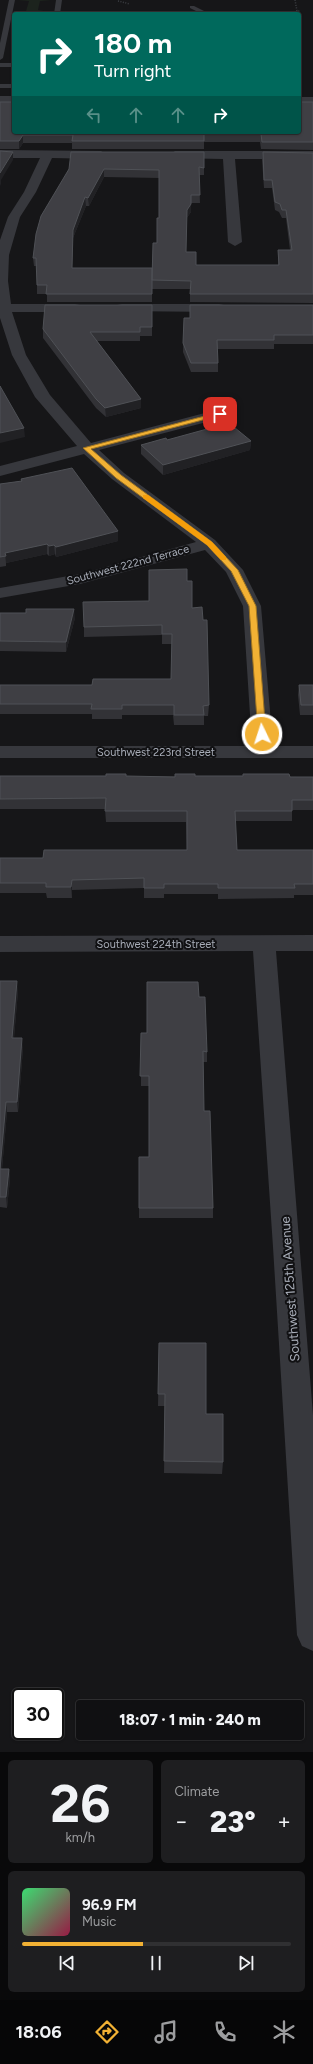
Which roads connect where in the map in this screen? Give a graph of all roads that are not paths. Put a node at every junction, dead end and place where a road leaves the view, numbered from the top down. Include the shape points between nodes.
1 (12, 0) edge
2 (59, 0) edge
3 (192, 0) edge
4 (192, 7) junction
5 (57, 12) edge
6 (187, 12) edge
7 (203, 12) edge
8 (12, 15) edge
9 (0, 58) edge
10 (0, 65) edge
11 (12, 65) edge
12 (0, 86) edge
13 (12, 86) edge
14 (0, 99) edge
15 (12, 99) edge
16 (301, 100) edge
17 (313, 100) edge
18 (0, 154) edge
19 (48, 154) junction
20 (111, 155) edge
21 (166, 155) edge
22 (229, 155) junction
23 (313, 155) edge
24 (235, 242) dead end
25 (4, 308) junction
26 (92, 308) edge
27 (107, 308) edge
28 (229, 308) edge
29 (220, 414) dead end
30 (86, 448) junction
31 (0, 471) edge
32 (209, 544) junction
33 (0, 593) edge
34 (0, 752) edge
35 (263, 752) junction
36 (313, 752) edge
37 (0, 944) edge
38 (264, 944) junction
39 (313, 944) edge
40 (313, 1635) edge

1 - 8 lane
2 - 5 lane
3 - 4 lane
4 - 6 lane
4 - 7 lane
8 - 9 lane
10 - 11 lane
12 - 13 lane
14 - 15 street
16 - 17 street
18 - 19 street
19 - 20 street
19 - 25 street via 5,239 1,281
21 - 22 street
22 - 23 street
22 - 24 street
25 - 26 street
25 - 30 street via 19,355 43,397
27 - 28 street
29 - 30 street
30 - 31 street
30 - 32 street via 118,476
32 - 33 street, Southwest 222nd Terrace via 100,575
32 - 35 street via 234,570 252,606
34 - 35 street, Southwest 223rd Street
35 - 36 street, Southwest 223rd Street
37 - 38 street, Southwest 224th Street
38 - 39 street, Southwest 224th Street
38 - 40 street, Southwest 125th Avenue

